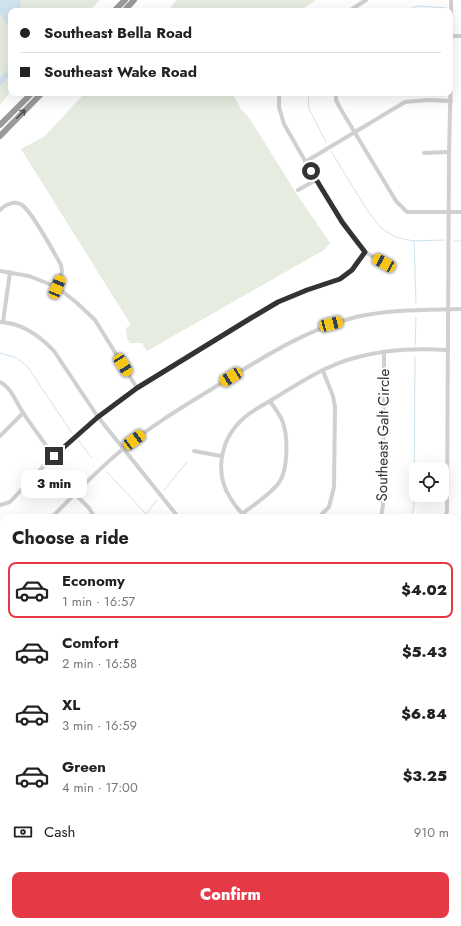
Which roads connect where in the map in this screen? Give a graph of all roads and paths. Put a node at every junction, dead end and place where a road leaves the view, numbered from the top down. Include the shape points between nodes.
1 (124, 0) edge
2 (134, 0) edge
3 (366, 0) edge
4 (117, 8) edge
5 (127, 8) edge
6 (354, 8) edge
7 (29, 96) edge
8 (39, 96) edge
9 (279, 96) edge
10 (336, 96) edge
11 (451, 96) edge
12 (451, 101) junction
13 (0, 125) edge
14 (354, 132) junction
15 (0, 136) edge
16 (449, 152) junction
17 (424, 153) dead end
18 (306, 162) junction
19 (316, 180) junction
20 (298, 190) dead end
21 (0, 210) edge
22 (449, 212) junction
23 (461, 212) edge
24 (365, 252) junction
25 (384, 263) dead end
26 (0, 271) edge
27 (10, 272) junction
28 (57, 287) junction
29 (461, 309) edge
30 (449, 310) junction
31 (2, 322) edge
32 (448, 350) junction
33 (384, 353) junction
34 (323, 371) junction
35 (0, 382) edge
36 (137, 388) junction
37 (270, 401) junction
38 (23, 413) junction
39 (98, 417) junction
40 (0, 436) edge
41 (123, 449) junction
42 (194, 451) dead end
43 (54, 456) junction
44 (221, 456) junction
45 (74, 494) junction
46 (0, 505) edge
47 (55, 514) edge
48 (93, 514) edge
49 (176, 514) edge
50 (242, 514) joint
51 (322, 514) edge
52 (382, 514) edge
53 (446, 514) edge

1 - 4 highway
2 - 5 highway
3 - 6 street
7 - 13 highway
15 -> 8 highway
9 - 18 street via 284,124
10 - 14 street
11 - 12 street
12 - 14 street via 405,102
12 - 16 street
14 - 18 street
14 - 22 street via 402,208 407,212
16 - 17 street
16 - 22 street
18 - 19 street
19 - 20 street
19 - 24 street via 342,222
21 - 28 street via 8,204 18,203 26,208 61,265
22 - 23 street
22 - 30 street
24 - 25 street
24 - 36 street via 352,270 340,279 278,302
26 - 27 street
27 - 28 street
27 - 31 street
28 - 36 street via 95,320
29 - 30 street
30 - 32 street
30 - 41 street via 407,309 378,312 315,330 231,377
31 - 39 street via 21,326 45,341
32 - 33 street, Southeast Galt Circle via 419,348
32 - 53 street
33 - 34 street, Southeast Galt Circle via 354,358
33 - 52 street, Southeast Galt Circle
34 - 37 street, Southeast Galt Circle
34 - 51 street via 335,407 334,487 329,508
35 - 38 street via 10,390
36 - 39 street
37 - 44 street, Southeast Galt Circle via 245,416 227,438
37 - 50 street via 283,421 286,437 285,467 275,488
38 - 40 street
38 - 43 street
39 - 41 street
39 - 43 street
41 - 45 street
41 - 49 street
42 - 44 street
43 - 46 street via 10,502
44 - 50 street, Southeast Galt Circle via 220,469 224,484 230,498
45 - 47 street
45 - 48 street

